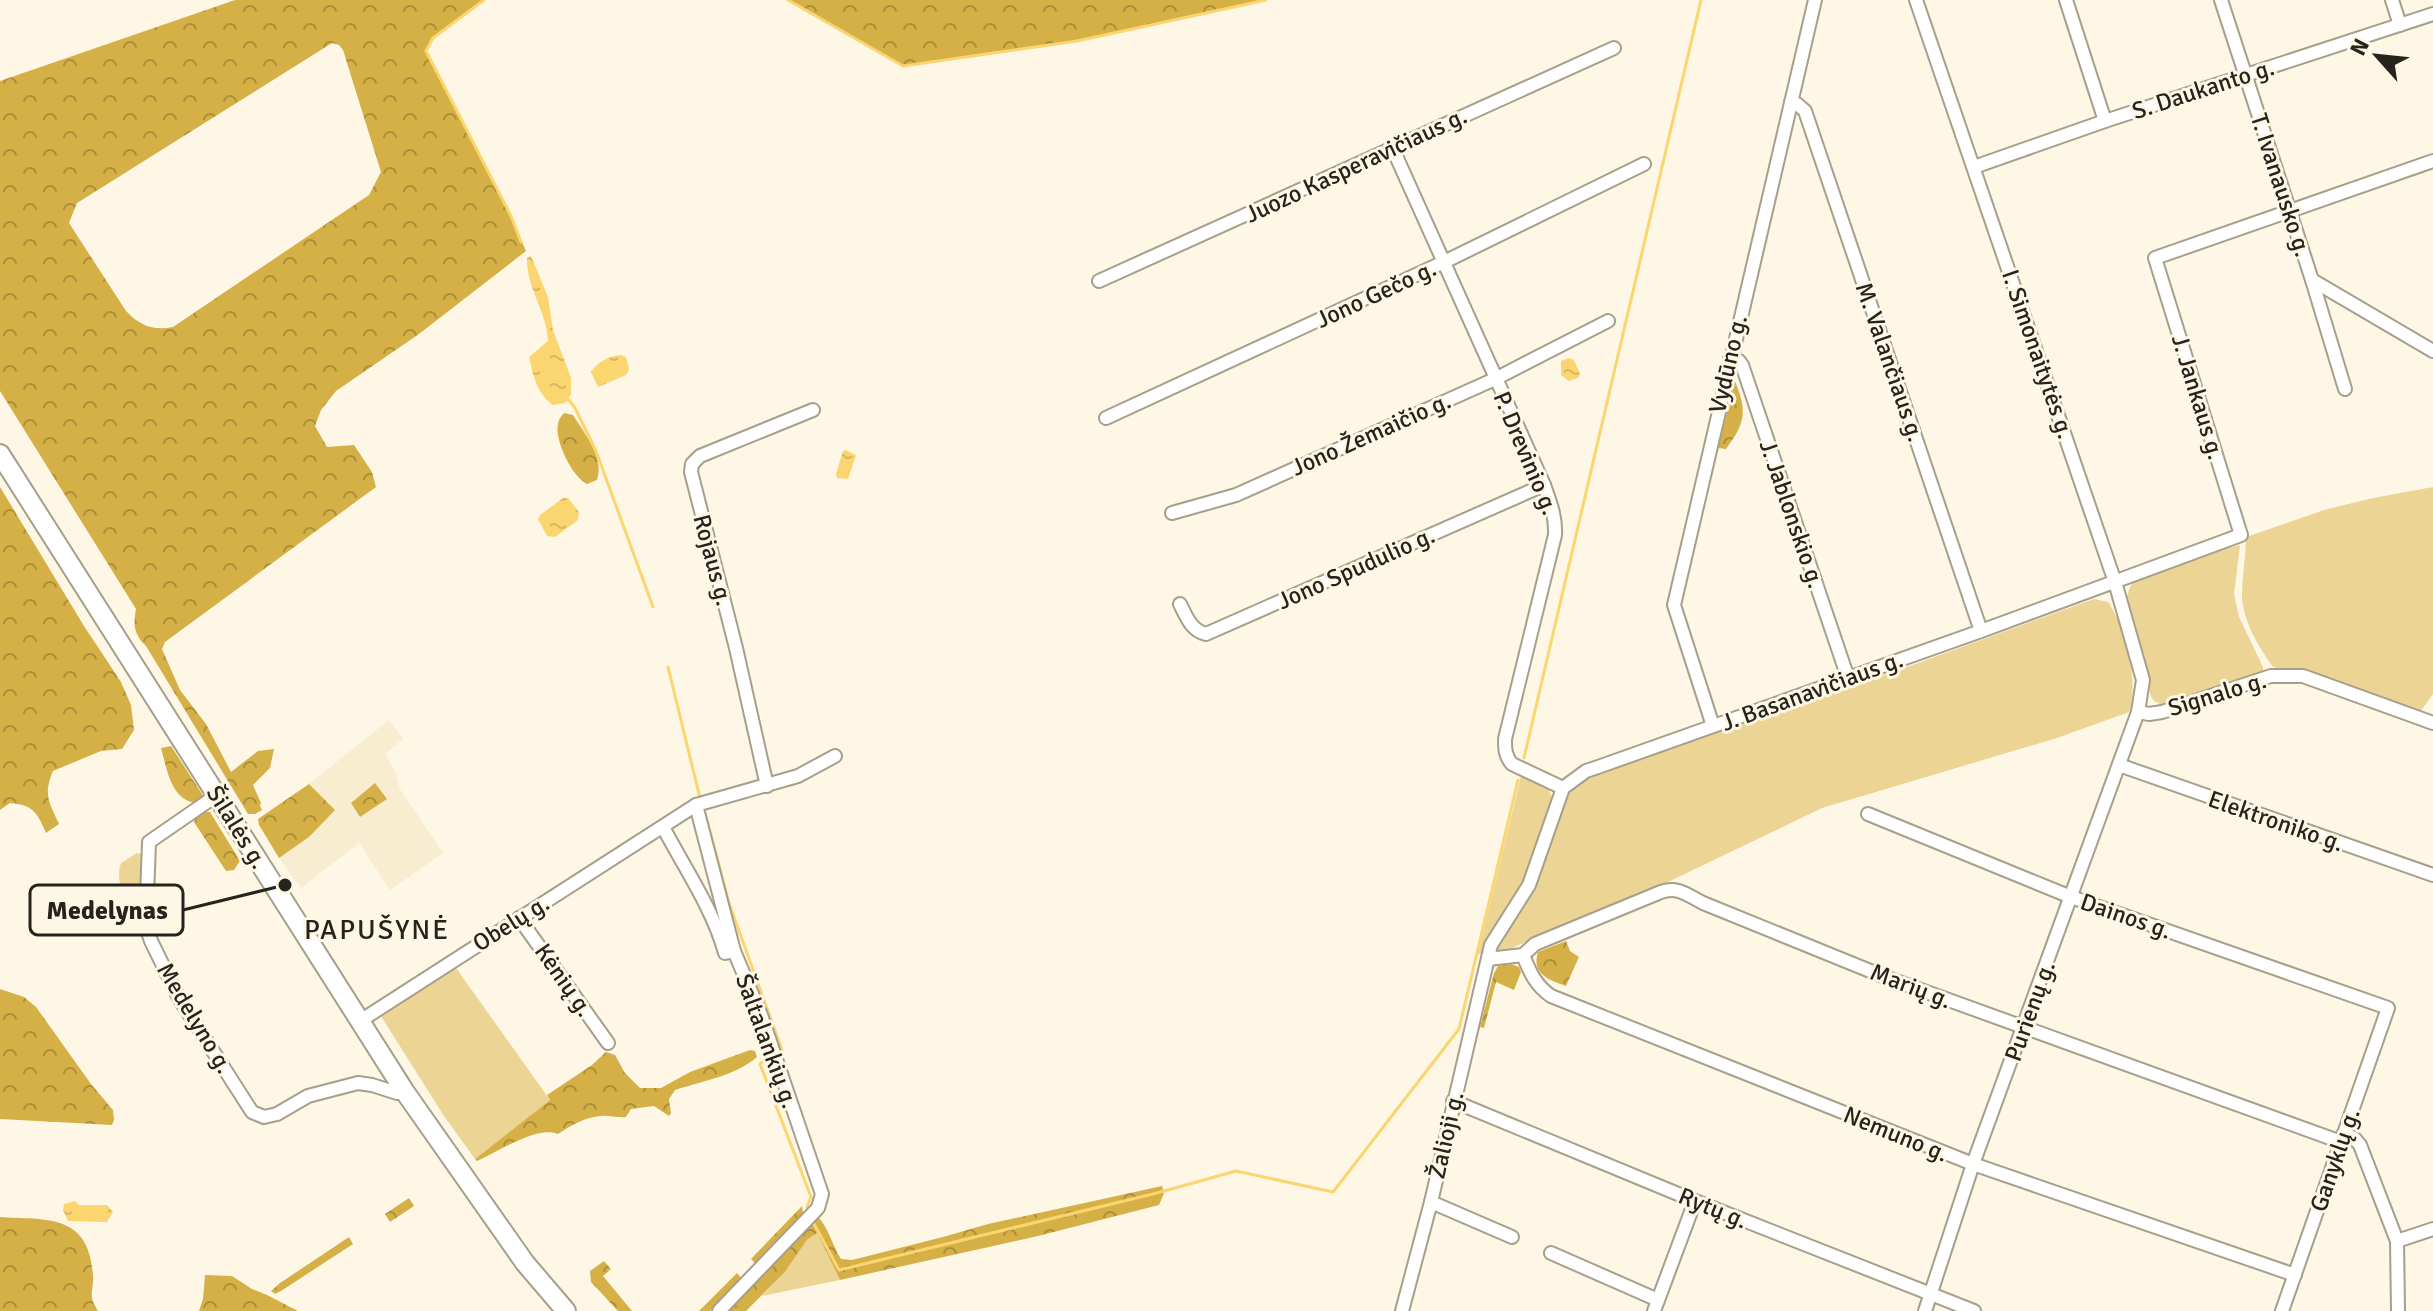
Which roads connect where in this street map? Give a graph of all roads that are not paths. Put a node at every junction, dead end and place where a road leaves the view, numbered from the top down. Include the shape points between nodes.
1 (1815, 0) edge
2 (1916, 0) edge
3 (2066, 0) edge
4 (2221, 0) edge
5 (2392, 0) edge
6 (2433, 14) edge
7 (2400, 25) junction
8 (1614, 48) dead end
9 (2245, 75) junction
10 (1791, 102) junction
11 (2105, 121) junction
12 (1392, 147) junction
13 (2433, 161) edge
14 (1644, 164) dead end
15 (1974, 167) junction
16 (2289, 211) junction
17 (1444, 262) junction
18 (2312, 280) junction
19 (1099, 281) dead end
20 (1608, 321) dead end
21 (2433, 351) edge
22 (1730, 358) junction
23 (1495, 379) junction
24 (2345, 389) dead end
25 (813, 410) dead end
26 (1106, 418) dead end
27 (0, 454) edge
28 (1544, 485) junction
29 (1172, 513) dead end
30 (2241, 535) joint
31 (2115, 582) junction
32 (1180, 604) dead end
33 (1981, 631) junction
34 (1848, 678) junction
35 (2138, 712) junction
36 (2433, 723) edge
37 (1713, 726) junction
38 (835, 756) dead end
39 (2119, 765) junction
40 (767, 786) junction
41 (1563, 788) junction
42 (217, 795) junction
43 (696, 805) junction
44 (1868, 814) dead end
45 (663, 827) junction
46 (2433, 875) edge
47 (2071, 897) junction
48 (519, 918) junction
49 (734, 951) junction
50 (1523, 955) junction
51 (1488, 959) junction
52 (2388, 1008) joint
53 (360, 1021) junction
54 (2023, 1028) junction
55 (608, 1043) dead end
56 (405, 1092) junction
57 (1453, 1101) junction
58 (2342, 1137) junction
59 (1973, 1164) junction
60 (1695, 1201) junction
61 (1431, 1202) junction
62 (2433, 1229) edge
63 (1512, 1237) dead end
64 (2397, 1241) junction
65 (1551, 1253) dead end
66 (2295, 1275) junction
67 (1930, 1293) junction
68 (1656, 1306) edge
69 (566, 1311) edge
70 (719, 1311) edge
71 (1402, 1311) edge
72 (1925, 1311) edge
73 (1974, 1311) edge
74 (2282, 1311) edge
75 (2398, 1311) edge

1 - 10 street, Vydūno g.
2 - 15 street, I. Simonaitytės g.
3 - 11 street
4 - 9 street, T. Ivanausko g.
5 - 7 street
6 - 7 street, S. Daukanto g.
7 - 9 street, S. Daukanto g.
8 - 12 street, Juozo Kasperavičiaus g.
9 - 11 street, S. Daukanto g.
9 - 16 street, T. Ivanausko g.
10 - 22 street, Vydūno g.
10 - 33 street, M. Valančiaus g. via 1805,111
11 - 15 street, S. Daukanto g.
12 - 17 street, P. Drevinio g.
12 - 19 street, Juozo Kasperavičiaus g.
13 - 16 street
14 - 17 street, Jono Gečo g.
15 - 31 street, I. Simonaitytės g.
16 - 18 street, T. Ivanausko g.
16 - 30 street, J. Jankaus g. via 2155,258
17 - 23 street, P. Drevinio g.
17 - 26 street, Jono Gečo g.
18 - 21 street, T. Ivanausko g.
18 - 24 street, T. Ivanausko g.
20 - 23 street, Jono Žemaičio g.
22 - 34 street, J. Jablonskio g. via 1742,365
22 - 37 street, Vydūno g. via 1674,605
23 - 28 street, P. Drevinio g.
23 - 29 street, Jono Žemaičio g. via 1236,495
25 - 40 street, Rojaus g. via 700,456 691,472
27 - 42 main road, Šilalės g.
28 - 32 street, Jono Spudulio g. via 1206,634 1190,625
28 - 41 street, P. Drevinio g. via 1555,535 1505,748 1512,764
30 - 31 street, J. Basanavičiaus g.
31 - 33 street, J. Basanavičiaus g.
31 - 35 street, I. Simonaitytės g. via 2143,680
33 - 34 street, J. Basanavičiaus g.
34 - 37 street, J. Basanavičiaus g.
35 - 36 street, Signalo g. via 2162,712 2286,675 2303,676
35 - 39 street, Purienų g.
37 - 41 street, J. Basanavičiaus g. via 1586,771
38 - 40 street
39 - 46 street, Elektroniko g.
39 - 47 street, Purienų g.
40 - 43 street
41 - 51 street via 1529,885 1497,932
42 - 53 main road, Šilalės g.
42 - 56 street, Medelyno g. via 149,842 146,926 179,998 252,1112 264,1117 308,1096 349,1085
43 - 45 street, Obelų g.
43 - 49 street, Šaltalankių g.
44 - 47 street, Dainos g.
45 - 48 street, Obelų g.
45 - 49 street via 725,953
47 - 52 street, Dainos g.
47 - 54 street, Purienų g.
48 - 53 street, Obelų g.
48 - 55 street, Kėnių g.
49 - 70 street, Šaltalankių g. via 822,1194 818,1208
50 - 51 street, Marių g.
50 - 54 street, Marių g. via 1535,944 1669,889 1680,890 1885,977
50 - 59 street, Nemuno g. via 1534,980 1551,996
51 - 57 street, Žalioji g.
52 - 58 street, Ganyklų g.
53 - 56 main road, Šilalės g.
54 - 58 street, Marių g.
54 - 59 street, Purienų g.
56 - 69 main road, Šilalės g. via 525,1263
57 - 60 street, Rytų g.
57 - 61 street, Žalioji g.
58 - 64 street via 2360,1145
58 - 66 street, Ganyklų g.
59 - 66 street, Nemuno g.
59 - 67 street, Purienų g.
60 - 67 street, Rytų g.
60 - 68 street
61 - 63 street
61 - 71 street, Žalioji g.
62 - 64 street
64 - 75 street
65 - 68 street
66 - 74 street, Ganyklų g.
67 - 72 street, Purienų g.
67 - 73 street, Rytų g.

